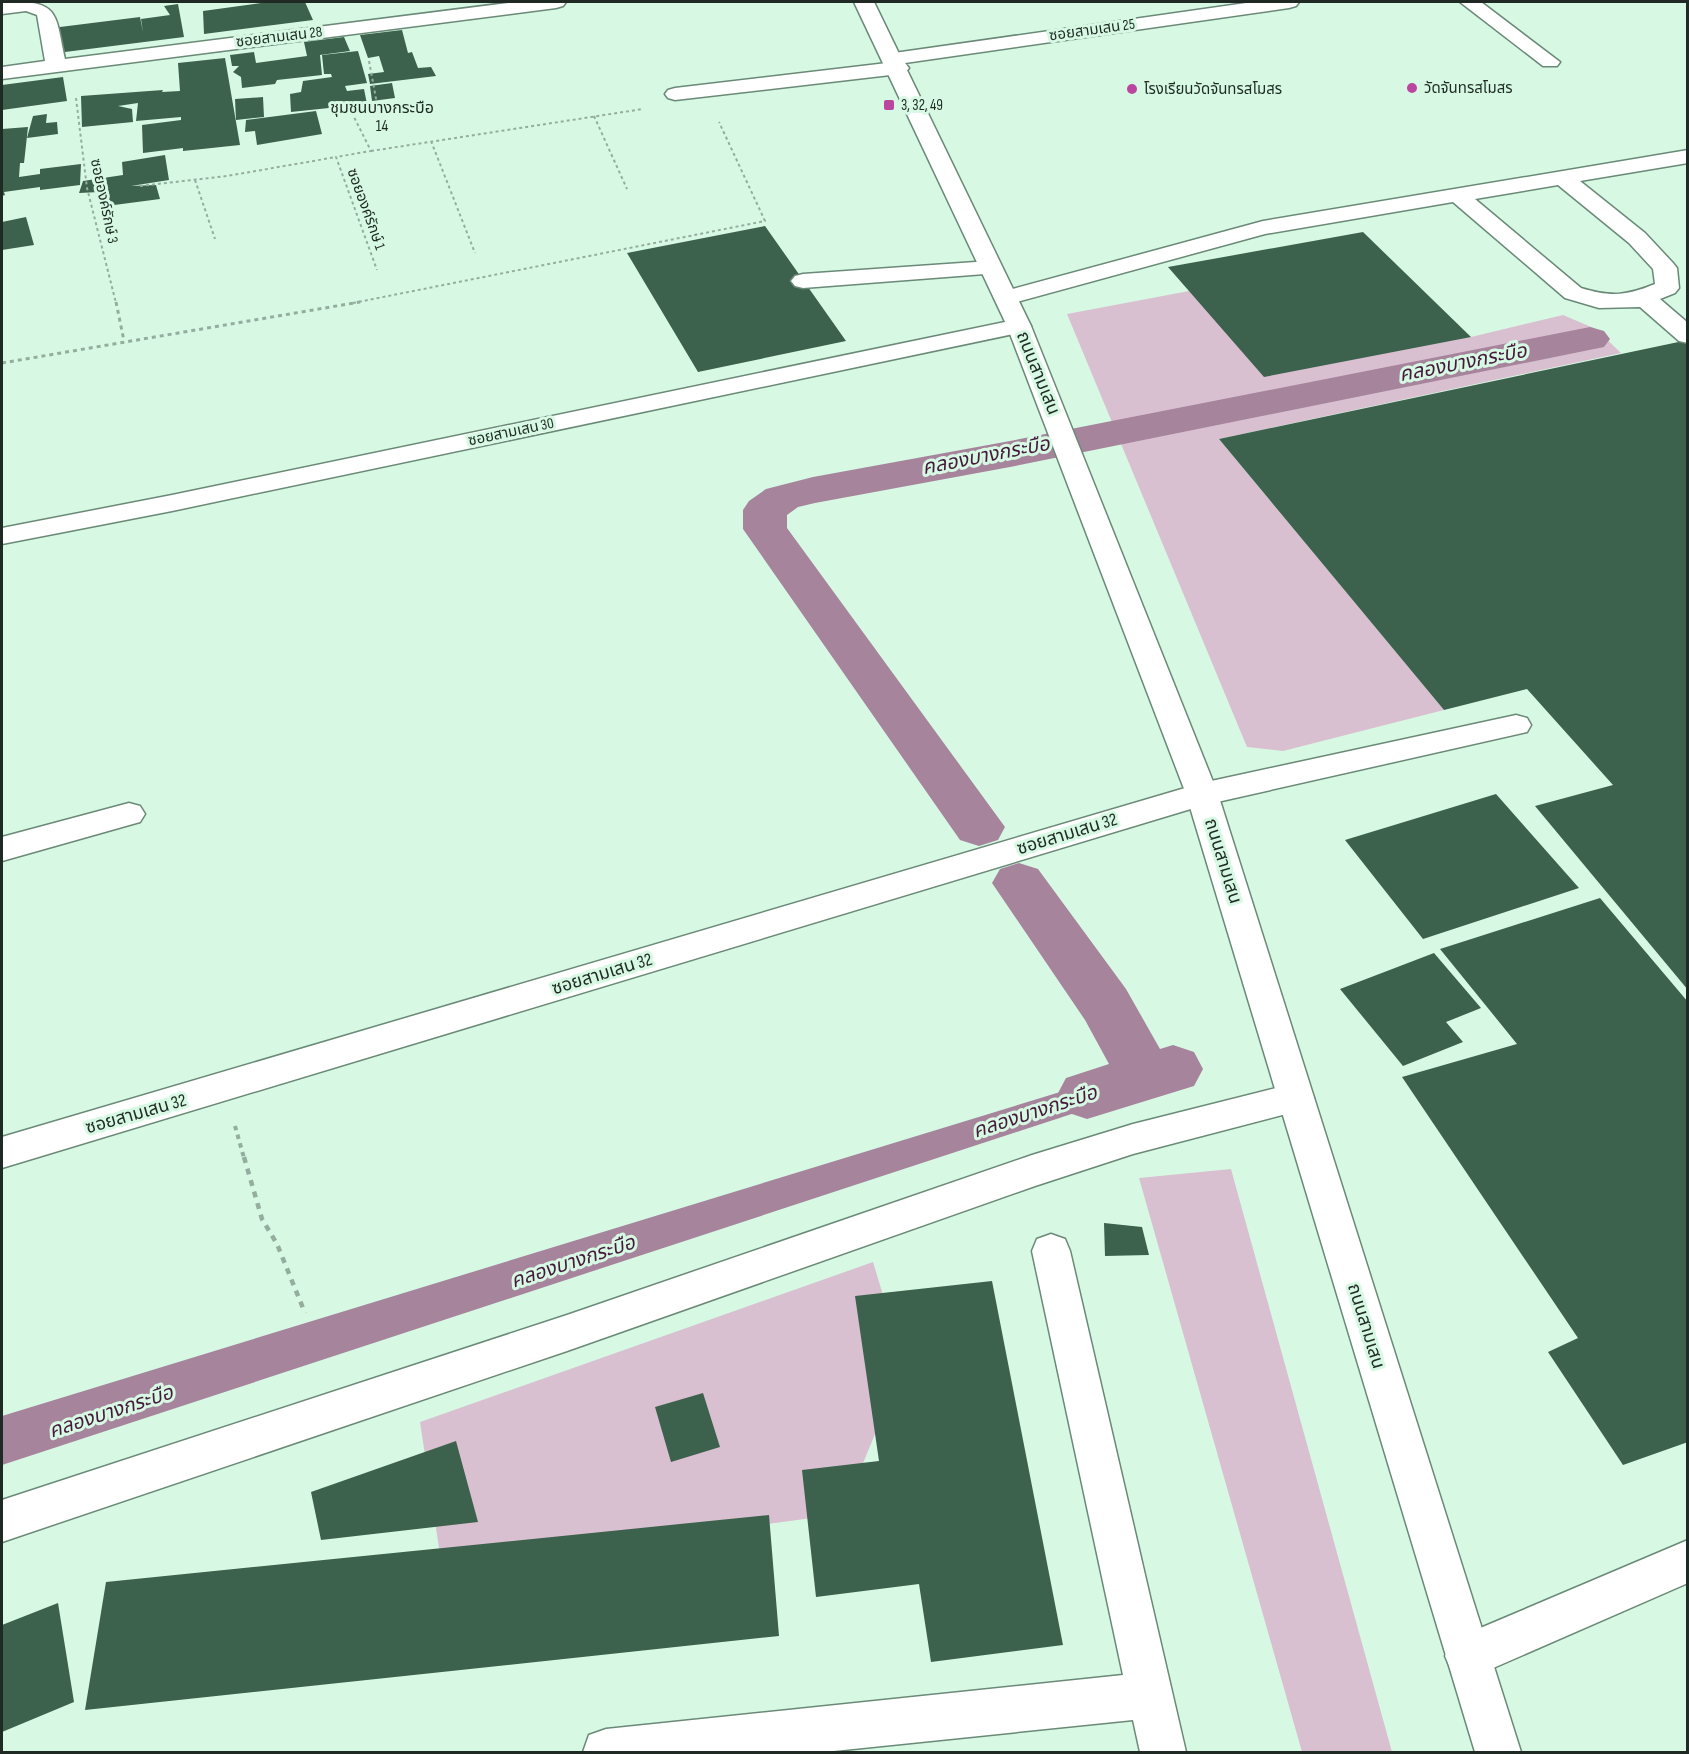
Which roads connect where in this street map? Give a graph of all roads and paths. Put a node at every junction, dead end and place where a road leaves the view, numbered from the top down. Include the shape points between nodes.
1 (556, 2) edge
2 (864, 2) edge
3 (1289, 2) edge
4 (1470, 2) edge
5 (2, 8) edge
6 (368, 58) dead end
7 (1550, 62) dead end
8 (896, 63) junction
9 (76, 64) junction
10 (56, 66) junction
11 (2, 73) edge
12 (675, 94) dead end
13 (651, 107) dead end
14 (594, 116) junction
15 (717, 119) dead end
16 (431, 141) junction
17 (371, 151) junction
18 (1688, 156) edge
19 (336, 157) junction
20 (1561, 176) junction
21 (195, 180) junction
22 (140, 186) dead end
23 (627, 189) dead end
24 (1459, 196) junction
25 (215, 239) dead end
26 (475, 253) dead end
27 (990, 268) junction
28 (377, 270) dead end
29 (803, 281) dead end
30 (1642, 297) junction
31 (1006, 298) junction
32 (1019, 326) junction
33 (1688, 336) edge
34 (124, 341) junction
35 (2, 363) edge
36 (2, 536) edge
37 (1516, 725) dead end
38 (1202, 794) junction
39 (129, 814) dead end
40 (2, 849) edge
41 (224, 1088) junction
42 (1296, 1098) junction
43 (2, 1153) edge
44 (1051, 1251) dead end
45 (305, 1313) dead end
46 (2, 1521) edge
47 (1688, 1561) edge
48 (1468, 1656) junction
49 (1150, 1695) junction
50 (606, 1752) edge
51 (1163, 1752) edge
52 (1498, 1752) edge

1 - 9 street, ซอยสามเสน 28
2 - 8 street, ถนนสามเสน
3 - 8 street, ซอยสามเสน 25
4 - 7 street
5 - 10 street via 42,7
6 - 17 path, ซอยองค์รักษ์ 1 via 377,104 349,107
8 - 12 street, ซอยสามเสน 25
8 - 27 street, ถนนสามเสน
9 - 10 street, ซอยสามเสน 28
9 - 34 path, ซอยองค์รักษ์ 3 via 87,188
10 - 11 street, ซอยสามเสน 28
13 - 14 path
14 - 16 path
14 - 23 path
15 - 34 path via 765,221 354,303
16 - 17 path
16 - 26 path
17 - 19 path, ซอยองค์รักษ์ 1
18 - 20 street
19 - 21 path
19 - 28 path, ซอยองค์รักษ์ 1
20 - 24 street
20 - 30 street via 1636,238 1665,268 1667,288
21 - 22 path
21 - 25 path
24 - 30 street via 1573,293 1599,301 1634,301
24 - 31 street via 1263,228
27 - 29 street
27 - 31 street, ถนนสามเสน
30 - 33 street
31 - 32 street, ถนนสามเสน
32 - 36 street, ซอยสามเสน 30
32 - 38 street, ถนนสามเสน
34 - 35 path
37 - 38 street, ซอยสามเสน 32
38 - 41 street, ซอยสามเสน 32
38 - 42 street, ถนนสามเสน
39 - 40 street
41 - 43 street, ซอยสามเสน 32
41 - 45 path via 262,1219 277,1244
42 - 46 street via 1133,1139 1032,1171 578,1329
42 - 48 street, ถนนสามเสน
44 - 49 street
47 - 48 street
48 - 52 street, ถนนสามเสน
49 - 50 street
49 - 51 street

